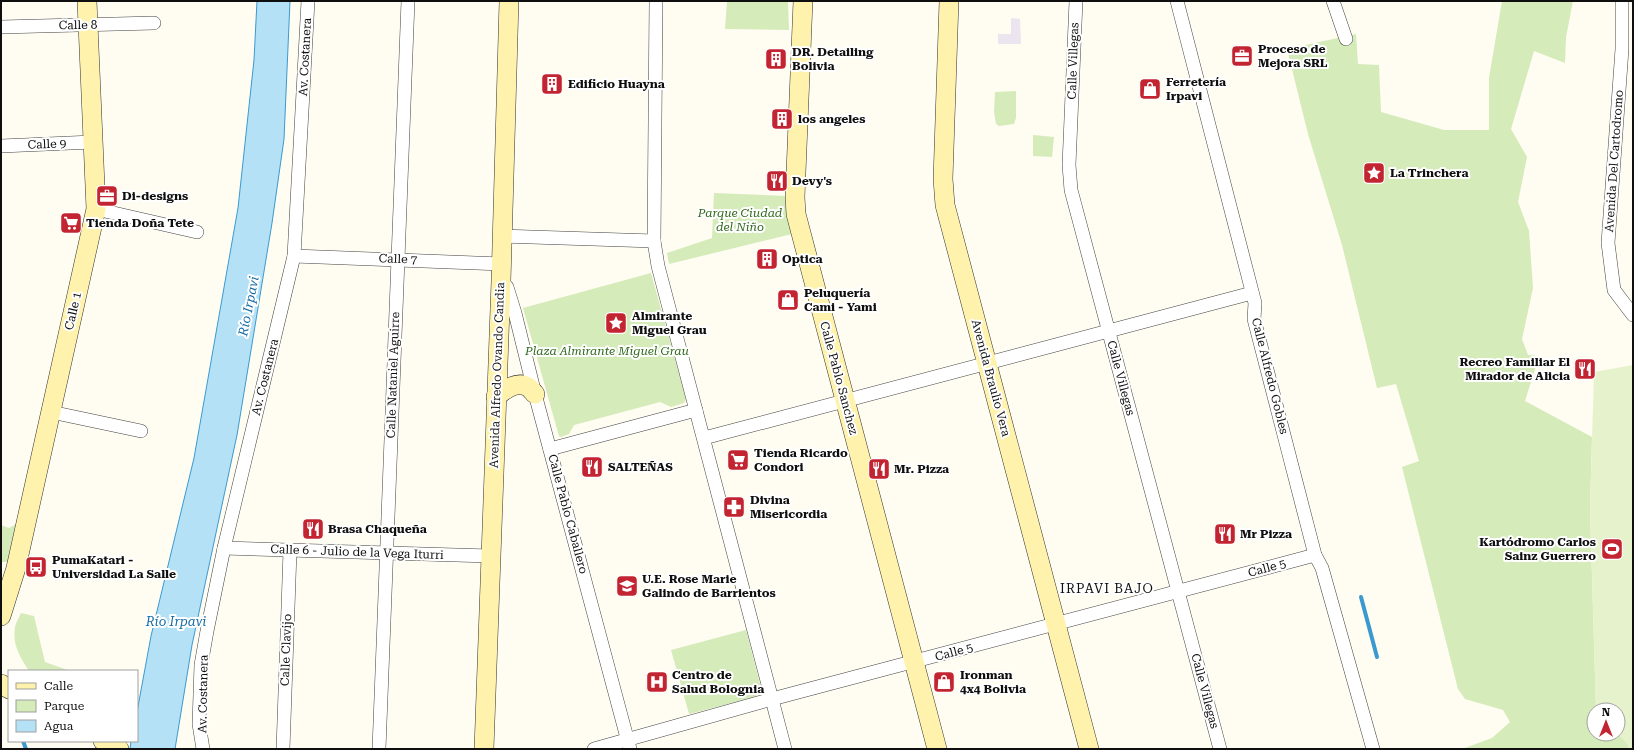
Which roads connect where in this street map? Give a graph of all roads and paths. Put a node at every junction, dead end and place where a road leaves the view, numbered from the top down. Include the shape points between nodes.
1 (87, 1) edge
2 (308, 1) edge
3 (408, 1) edge
4 (509, 1) edge
5 (656, 1) edge
6 (803, 1) edge
7 (949, 1) edge
8 (1076, 1) edge
9 (1177, 1) edge
10 (1332, 1) edge
11 (1622, 1) edge
12 (154, 23) dead end
13 (88, 25) junction
14 (1, 27) edge
15 (1346, 39) dead end
16 (93, 142) junction
17 (1, 146) edge
18 (96, 208) junction
19 (197, 232) dead end
20 (503, 236) junction
21 (654, 241) junction
22 (294, 256) junction
23 (397, 259) junction
24 (501, 273) junction
25 (1252, 293) junction
26 (1633, 315) edge
27 (1109, 332) junction
28 (987, 363) junction
29 (535, 394) junction
30 (496, 397) junction
31 (844, 400) junction
32 (696, 410) junction
33 (51, 412) junction
34 (141, 431) dead end
35 (704, 438) junction
36 (550, 449) junction
37 (224, 548) junction
38 (290, 551) junction
39 (388, 553) junction
40 (1315, 555) junction
41 (490, 556) junction
42 (8, 572) edge
43 (1178, 591) junction
44 (1, 616) edge
45 (1056, 624) junction
46 (913, 663) junction
47 (772, 699) junction
48 (105, 742) edge
49 (628, 744) edge
50 (119, 749) edge
51 (203, 749) edge
52 (283, 749) edge
53 (379, 749) edge
54 (484, 749) edge
55 (594, 749) edge
56 (785, 749) edge
57 (937, 749) edge
58 (1089, 749) edge
59 (1220, 749) edge
60 (1373, 749) edge

1 - 13 main road, Calle 1
2 - 22 street, Av. Costanera
3 - 23 street, Calle Nataniel Aguirre
4 - 20 main road, Avenida Alfredo Ovando Candia
5 - 21 street
6 - 31 main road, Calle Pablo Sanchez via 796,214
7 - 28 main road, Avenida Braulio Vera via 943,193
8 - 27 street, Calle Villegas via 1071,190
9 - 25 street, Calle Alfredo Gobles
10 - 15 street
11 - 26 street, Avenida Del Cartodromo via 1622,49 1608,243 1614,290
12 - 13 street, Calle 8
13 - 14 street, Calle 8
13 - 16 main road, Calle 1
16 - 17 street, Calle 9
16 - 18 main road, Calle 1
18 - 19 street
18 - 33 main road, Calle 1
20 - 21 street
20 - 24 main road, Avenida Alfredo Ovando Candia
21 - 32 street via 660,277
22 - 23 street, Calle 7
22 - 37 street, Av. Costanera
23 - 24 street, Calle 7
23 - 39 street, Calle Nataniel Aguirre
24 - 29 street, Calle Pablo Caballero via 511,297
24 - 30 main road, Avenida Alfredo Ovando Candia
25 - 27 street
25 - 40 street, Calle Alfredo Gobles via 1255,304 1254,319
27 - 28 street
27 - 43 street, Calle Villegas
28 - 31 street
28 - 45 main road, Avenida Braulio Vera
29 - 30 main road via 528,386 517,385 506,388
29 - 36 street, Calle Pablo Caballero
30 - 41 main road, Avenida Alfredo Ovando Candia
31 - 35 street
31 - 46 main road, Calle Pablo Sanchez
32 - 35 street
32 - 36 street
33 - 34 street
33 - 42 main road, Calle 1
35 - 47 street
36 - 49 street, Calle Pablo Caballero
37 - 38 street, Calle 6 - Julio de la Vega Iturri
37 - 51 street, Av. Costanera via 201,664 199,724
38 - 39 street, Calle 6 - Julio de la Vega Iturri
38 - 52 street, Calle Clavijo
39 - 41 street, Calle 6 - Julio de la Vega Iturri
39 - 53 street, Calle Nataniel Aguirre
40 - 43 street, Calle 5
40 - 60 street, Calle Alfredo Gobles via 1322,568
41 - 54 main road, Avenida Alfredo Ovando Candia
42 - 44 main road, Calle 1
43 - 45 street, Calle 5
43 - 59 street, Calle Villegas
45 - 46 street, Calle 5
45 - 58 main road, Avenida Braulio Vera
46 - 47 street, Calle 5
46 - 57 main road, Calle Pablo Sanchez
47 - 49 street, Calle 5
47 - 56 street
48 - 50 main road
49 - 55 street, Calle 5

